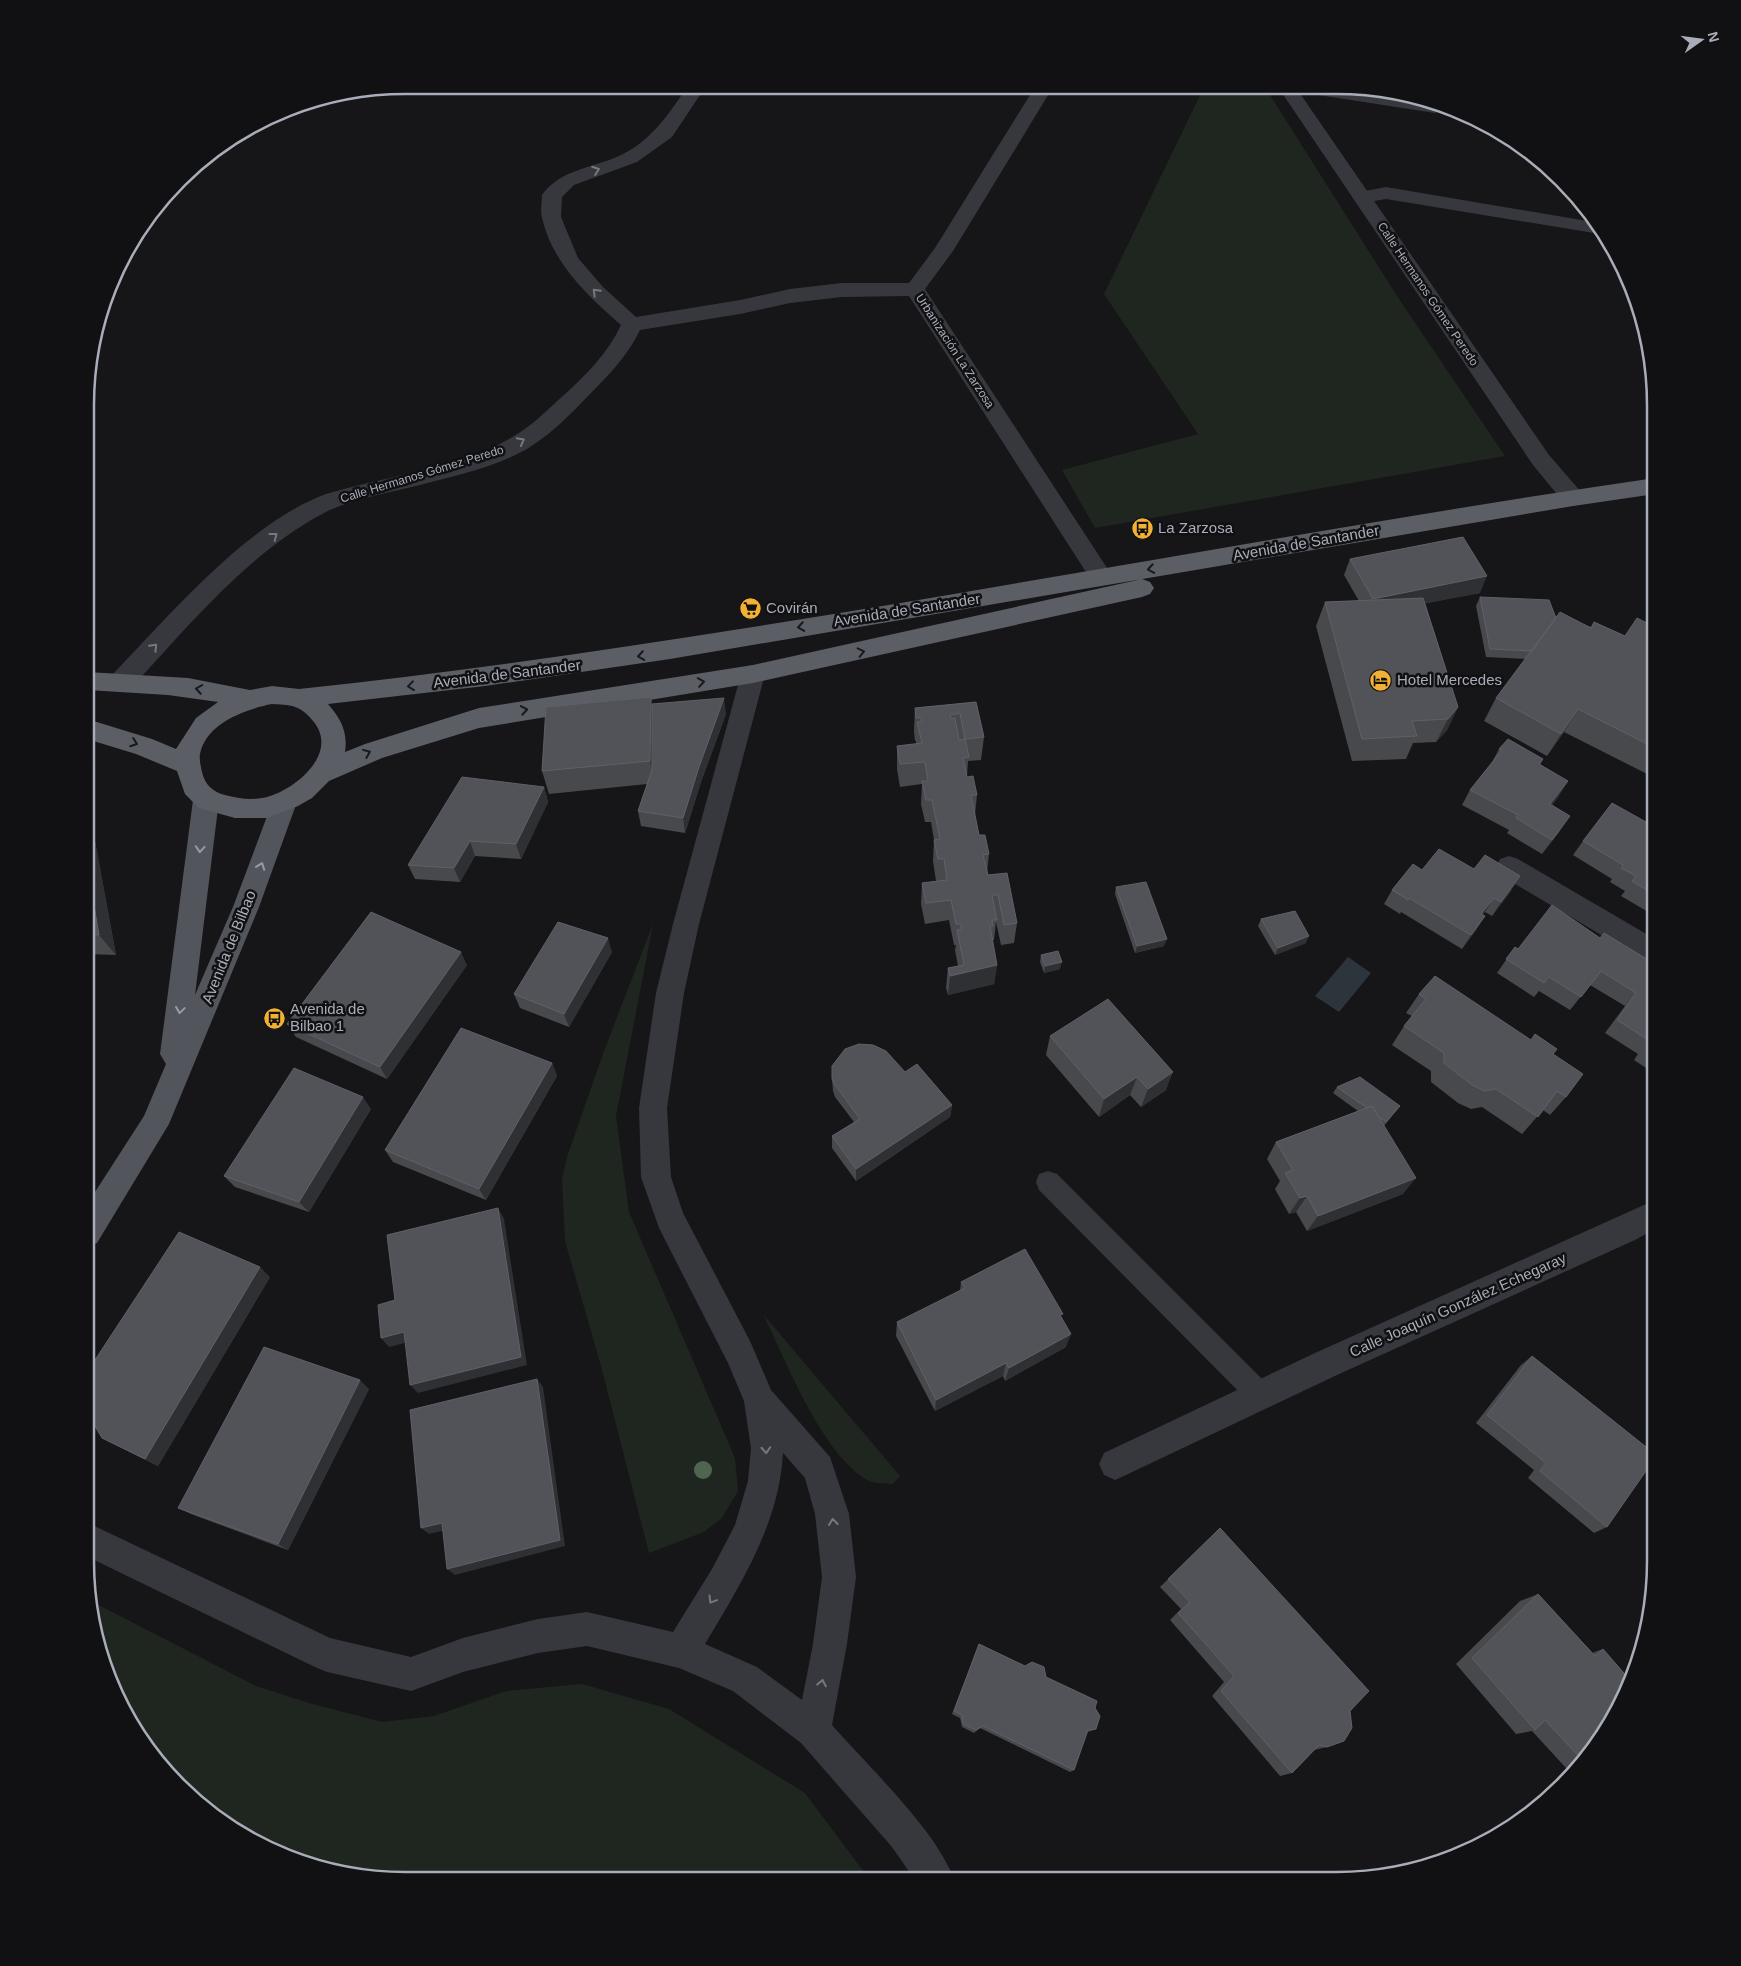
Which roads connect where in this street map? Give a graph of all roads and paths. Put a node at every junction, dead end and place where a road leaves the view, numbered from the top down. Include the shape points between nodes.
1 (691, 94) edge
2 (1040, 94) edge
3 (1292, 94) edge
4 (1344, 94) edge
5 (1419, 105) edge
6 (1362, 197) junction
7 (1592, 228) edge
8 (915, 290) junction
9 (632, 324) junction
10 (1647, 487) edge
11 (1573, 498) junction
12 (1424, 523) junction
13 (1101, 577) junction
14 (753, 674) junction
15 (94, 681) edge
16 (121, 682) junction
17 (299, 698) junction
18 (247, 699) junction
19 (94, 731) edge
20 (188, 765) junction
21 (323, 773) junction
22 (206, 800) junction
23 (284, 802) junction
24 (1509, 867) edge
25 (1647, 948) edge
26 (169, 1090) junction
27 (1048, 1182) dead end
28 (1647, 1218) edge
29 (94, 1221) edge
30 (1260, 1395) junction
31 (760, 1401) junction
32 (1115, 1464) dead end
33 (94, 1543) edge
34 (681, 1651) junction
35 (813, 1731) junction
36 (931, 1872) edge

9 -> 1 street via 596,292 570,260 551,217 552,195 567,180 630,158 665,133
2 - 8 street via 944,251
3 - 6 street, Calle Hermanos Gómez Peredo
4 - 5 street
6 - 7 street via 1386,193
6 - 11 street, Calle Hermanos Gómez Peredo via 1541,460
8 - 9 street, Urbanización La Zarzosa via 842,290 790,296
8 - 13 street, Urbanización La Zarzosa
16 -> 9 street, Calle Hermanos Gómez Peredo via 232,570 308,511 341,498 481,458 507,449 534,434 617,353
10 - 11 highway, Avenida de Santander
11 - 12 highway, Avenida de Santander
12 -> 13 highway, Avenida de Santander
14 -> 12 highway, Avenida de Santander
13 -> 17 highway, Avenida de Santander via 568,667
21 -> 14 highway, Avenida de Santander via 374,750 479,718
14 - 31 street via 670,993 654,1108 656,1177 670,1218
15 - 16 highway
18 -> 16 highway via 190,687
17 - 18 highway via 272,695
17 - 21 highway via 325,715 334,731 334,750
18 - 20 highway via 220,711 203,725 191,744
19 -> 20 highway via 143,746
20 - 22 highway via 191,780
21 - 23 highway via 310,787
22 - 23 highway via 228,808 249,810
22 -> 26 main road, Avenida de Bilbao
26 -> 23 main road, Avenida de Bilbao via 242,916
24 - 25 street
26 - 29 main road, Avenida de Bilbao via 155,1124
27 - 30 lane
28 - 30 street, Calle Joaquín González Echegaray
30 - 32 street, Calle Joaquín González Echegaray
31 -> 34 street via 767,1454 761,1501 740,1553
35 -> 31 street via 830,1644 838,1577 832,1514 818,1469
33 - 34 street via 327,1655 410,1674 538,1636 587,1629
34 - 35 street via 745,1679
35 - 36 street via 905,1834

